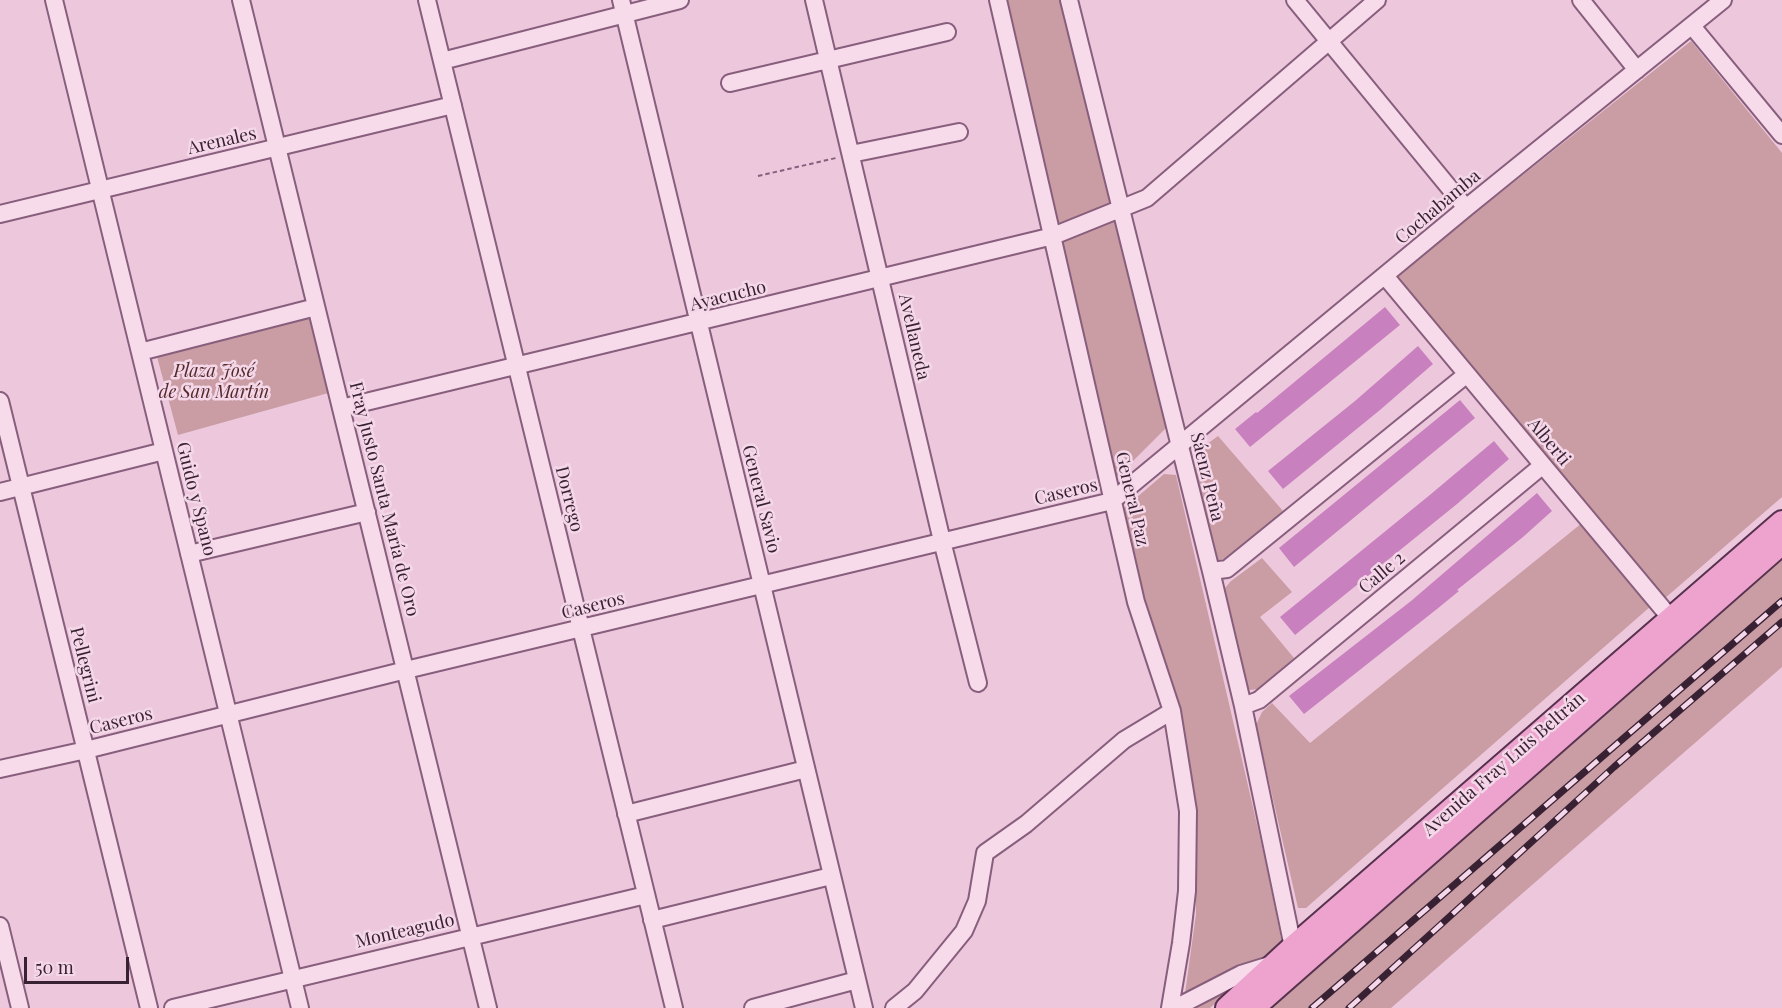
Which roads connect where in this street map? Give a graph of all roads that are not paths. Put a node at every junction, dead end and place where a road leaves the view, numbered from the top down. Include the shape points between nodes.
1 (54, 0) edge
2 (241, 0) edge
3 (427, 0) edge
4 (680, 0) edge
5 (814, 0) edge
6 (998, 0) edge
7 (1069, 0) edge
8 (1295, 0) edge
9 (1377, 0) edge
10 (1581, 0) edge
11 (1723, 0) edge
12 (623, 8) edge
13 (1692, 26) junction
14 (946, 32) dead end
15 (1329, 41) junction
16 (829, 60) junction
17 (442, 61) junction
18 (1637, 70) junction
19 (730, 83) dead end
20 (453, 105) junction
21 (1781, 131) edge
22 (959, 132) dead end
23 (277, 147) junction
24 (851, 154) junction
25 (100, 190) junction
26 (1119, 208) junction
27 (1466, 208) junction
28 (0, 214) edge
29 (1053, 236) junction
30 (1385, 276) junction
31 (880, 279) junction
32 (316, 307) junction
33 (698, 323) junction
34 (140, 352) junction
35 (517, 367) junction
36 (1467, 374) junction
37 (0, 401) edge
38 (341, 408) junction
39 (1178, 446) junction
40 (164, 452) junction
41 (1543, 465) junction
42 (21, 488) junction
43 (0, 492) edge
44 (1112, 501) junction
45 (367, 512) junction
46 (1782, 522) edge
47 (942, 541) junction
48 (1782, 543) edge
49 (189, 554) junction
50 (1210, 571) junction
51 (762, 585) junction
52 (1677, 626) junction
53 (581, 629) junction
54 (406, 670) junction
55 (978, 682) dead end
56 (1243, 706) junction
57 (1172, 711) junction
58 (228, 714) junction
59 (86, 750) junction
60 (0, 769) edge
61 (806, 769) junction
62 (626, 814) junction
63 (831, 876) junction
64 (646, 895) junction
65 (652, 920) junction
66 (0, 926) edge
67 (471, 935) junction
68 (1298, 956) junction
69 (1277, 963) junction
70 (292, 978) junction
71 (856, 980) junction
72 (20, 1008) edge
73 (149, 1008) edge
74 (173, 1008) edge
75 (300, 1008) edge
76 (489, 1008) edge
77 (674, 1008) edge
78 (753, 1008) edge
79 (864, 1008) edge
80 (894, 1008) edge
81 (1170, 1008) edge
82 (1175, 1008) edge
83 (1227, 1008) edge
84 (1253, 1008) edge

1 - 25 street, Guido y Spano
2 - 23 street, Fray Justo Santa María de Oro
3 - 17 street, Dorrego
4 - 12 street
5 - 16 street, Avellaneda
6 - 29 street, General Paz
7 - 26 street, Sáenz Peña
8 - 15 street
9 - 15 street, Ayacucho
10 - 18 street
11 - 13 street, Cochabamba
12 - 17 street
12 - 33 street, General Savio
13 - 18 street, Cochabamba
13 - 21 street
14 - 16 street
15 - 26 street, Ayacucho via 1148,198
15 - 27 street
16 - 19 street
16 - 24 street, Avellaneda
17 - 20 street, Dorrego
18 - 27 street, Cochabamba
20 - 23 street, Arenales
20 - 35 street, Dorrego
22 - 24 street
23 - 25 street, Arenales
23 - 32 street, Fray Justo Santa María de Oro
24 - 31 street, Avellaneda
25 - 28 street, Arenales
25 - 34 street, Guido y Spano
26 - 29 street, Ayacucho
26 - 39 street, Sáenz Peña
27 - 30 street, Cochabamba
29 - 31 street, Ayacucho
29 - 44 street, General Paz
30 - 36 street, Alberti
30 - 39 street, Cochabamba
31 - 33 street, Ayacucho
31 - 47 street, Avellaneda
32 - 34 street
32 - 38 street, Fray Justo Santa María de Oro
33 - 35 street, Ayacucho
33 - 51 street, General Savio
34 - 40 street, Guido y Spano
35 - 38 street, Ayacucho
35 - 53 street, Dorrego
36 - 41 street, Alberti
36 - 50 street via 1227,569
37 - 42 street, Pellegrini
38 - 45 street, Fray Justo Santa María de Oro
39 - 44 street, Caseros
39 - 50 street, Sáenz Peña
40 - 42 street
40 - 49 street, Guido y Spano
41 - 52 street, Alberti
41 - 56 street, Calle 2 via 1259,700
42 - 43 street
42 - 59 street, Pellegrini
44 - 47 street, Caseros
44 - 57 street, General Paz via 1136,602
45 - 49 street
45 - 54 street, Fray Justo Santa María de Oro
46 - 52 main road, Avenida Fray Luis Beltrán
47 - 51 street, Caseros
47 - 55 street, Avellaneda
48 - 52 main road, Avenida Fray Luis Beltrán
49 - 58 street, Guido y Spano
50 - 56 street, Sáenz Peña
51 - 53 street, Caseros
51 - 61 street, General Savio
52 - 68 main road, Avenida Fray Luis Beltrán
53 - 54 street, Caseros
53 - 62 street, Dorrego
54 - 58 street, Caseros
54 - 67 street, Fray Justo Santa María de Oro
56 - 68 street, Sáenz Peña
57 - 80 street via 1124,740 1026,824 985,853 977,901 964,930 915,991
57 - 81 street, General Paz via 1188,811 1187,891
58 - 59 street, Caseros
58 - 70 street, Guido y Spano
59 - 60 street, Caseros
59 - 73 street, Pellegrini
61 - 62 street
61 - 63 street, General Savio
62 - 64 street, Dorrego
63 - 65 street
63 - 71 street, General Savio
64 - 65 street, Dorrego
64 - 67 street, Monteagudo
65 - 77 street, Dorrego
66 - 72 street
67 - 70 street, Monteagudo
67 - 76 street, Fray Justo Santa María de Oro
68 - 69 main road, Avenida Fray Luis Beltrán
68 - 84 main road, Avenida Fray Luis Beltrán
69 - 82 street via 1241,974
69 - 83 main road, Avenida Fray Luis Beltrán
70 - 74 street, Monteagudo
70 - 75 street, Guido y Spano
71 - 78 street
71 - 79 street, General Savio

